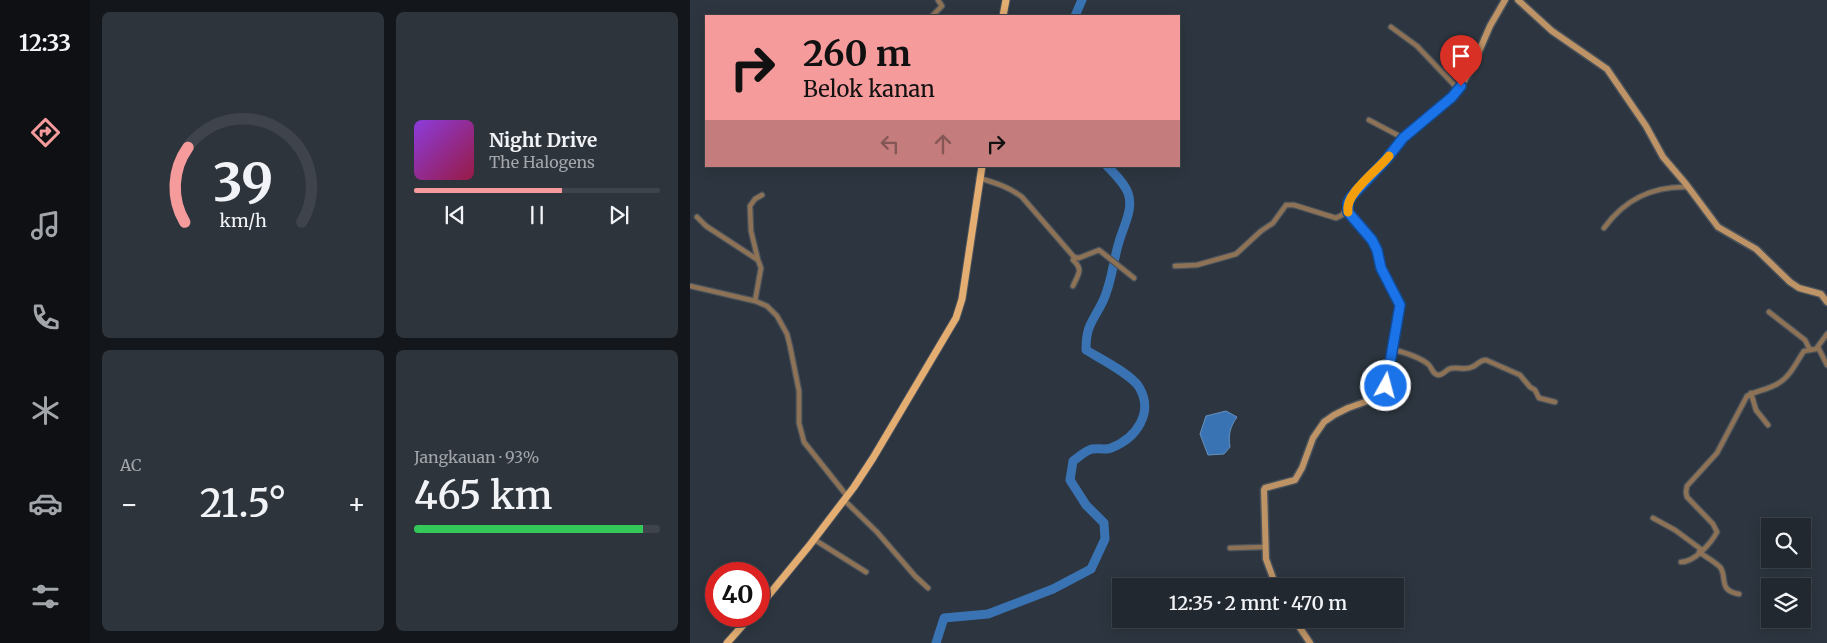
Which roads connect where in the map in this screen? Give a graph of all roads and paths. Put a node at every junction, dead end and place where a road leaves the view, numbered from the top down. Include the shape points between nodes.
1 (938, 0) edge
2 (1006, 0) edge
3 (1505, 0) edge
4 (1518, 0) edge
5 (933, 15) edge
6 (1003, 15) edge
7 (1391, 27) dead end
8 (1458, 89) junction
9 (1369, 120) dead end
10 (1403, 138) junction
11 (982, 167) edge
12 (979, 178) junction
13 (1688, 186) junction
14 (762, 195) dead end
15 (1347, 208) junction
16 (697, 217) dead end
17 (1604, 228) dead end
18 (1074, 257) junction
19 (758, 260) junction
20 (1175, 266) dead end
21 (1134, 278) dead end
22 (690, 286) edge
23 (1073, 286) dead end
24 (756, 301) junction
25 (1827, 302) edge
26 (1770, 312) dead end
27 (1827, 334) edge
28 (1818, 347) junction
29 (1391, 349) junction
30 (1810, 350) junction
31 (1827, 365) edge
32 (1751, 394) junction
33 (1555, 402) dead end
34 (1768, 425) dead end
35 (846, 498) junction
36 (1654, 518) dead end
37 (814, 540) junction
38 (1265, 547) junction
39 (1230, 548) dead end
40 (1701, 551) junction
41 (1681, 562) dead end
42 (866, 572) dead end
43 (1273, 578) edge
44 (928, 588) dead end
45 (770, 594) edge
46 (1739, 594) dead end
47 (742, 627) edge
48 (1300, 628) edge
49 (729, 642) edge
50 (1310, 643) edge

1 - 5 street via 942,6
2 - 6 main road
3 - 8 street
4 - 13 street via 1552,31 1607,69 1646,126 1662,157
7 - 8 street via 1417,46
8 - 10 street
9 - 10 street
10 - 15 street via 1351,197
11 - 12 main road
12 - 18 street via 1001,184 1018,194
12 - 35 main road via 962,299 956,318
13 - 17 street via 1662,187 1642,196 1621,208
13 - 25 street via 1718,227 1756,249 1790,282 1821,294
14 - 19 street via 750,206 751,231
15 - 20 street via 1336,218 1286,205 1273,223 1236,254 1196,265
15 - 29 street via 1372,240 1381,268 1399,302
16 - 19 street
18 - 21 street via 1099,250
18 - 23 street via 1080,270
19 - 24 street via 761,268
22 - 24 street
24 - 35 street via 772,310 787,334 799,391 799,422 804,442
26 - 30 street via 1806,340
27 - 28 street
28 - 30 street
28 - 31 street
29 - 33 street via 1427,363 1437,375 1451,368 1472,368 1485,360 1520,375 1539,398
29 - 38 street via 1382,395 1328,418 1313,438 1298,477 1264,488
30 - 32 street via 1804,351 1783,380
32 - 34 street via 1756,410
32 - 40 street via 1717,453 1686,489 1687,497 1716,528 1716,535
35 - 37 main road
35 - 44 street
36 - 40 street
37 - 42 street
37 - 45 main road
38 - 39 street
38 - 43 street
40 - 41 street via 1692,559
40 - 46 street via 1720,568 1727,589
47 - 49 main road
48 - 50 street

